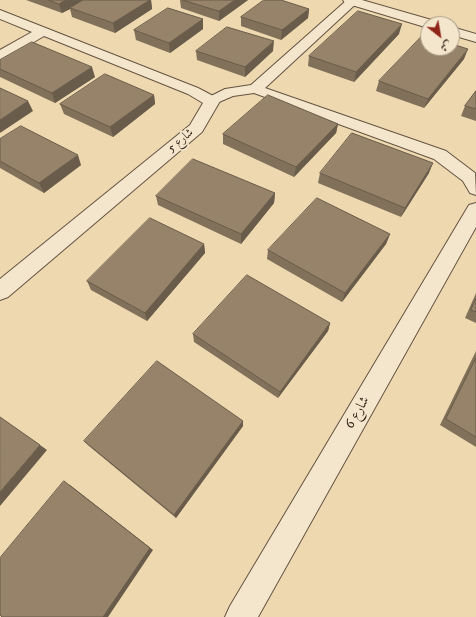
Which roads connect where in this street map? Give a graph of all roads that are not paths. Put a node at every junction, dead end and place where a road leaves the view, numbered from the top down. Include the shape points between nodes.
1 (359, 1) edge
2 (0, 14) edge
3 (420, 21) edge
4 (44, 31) junction
5 (460, 33) edge
6 (476, 38) edge
7 (0, 56) edge
8 (255, 89) junction
9 (212, 101) junction
10 (476, 189) edge
11 (476, 210) edge
12 (0, 291) edge
13 (241, 617) edge

1 - 3 street
1 - 8 lane
2 - 4 street
4 - 7 street
4 - 9 street via 193,90
5 - 6 street
8 - 9 lane via 230,92
8 - 10 lane via 440,155 469,177
9 - 12 street, شارع 5 via 196,128
11 - 13 street, شارع 6

